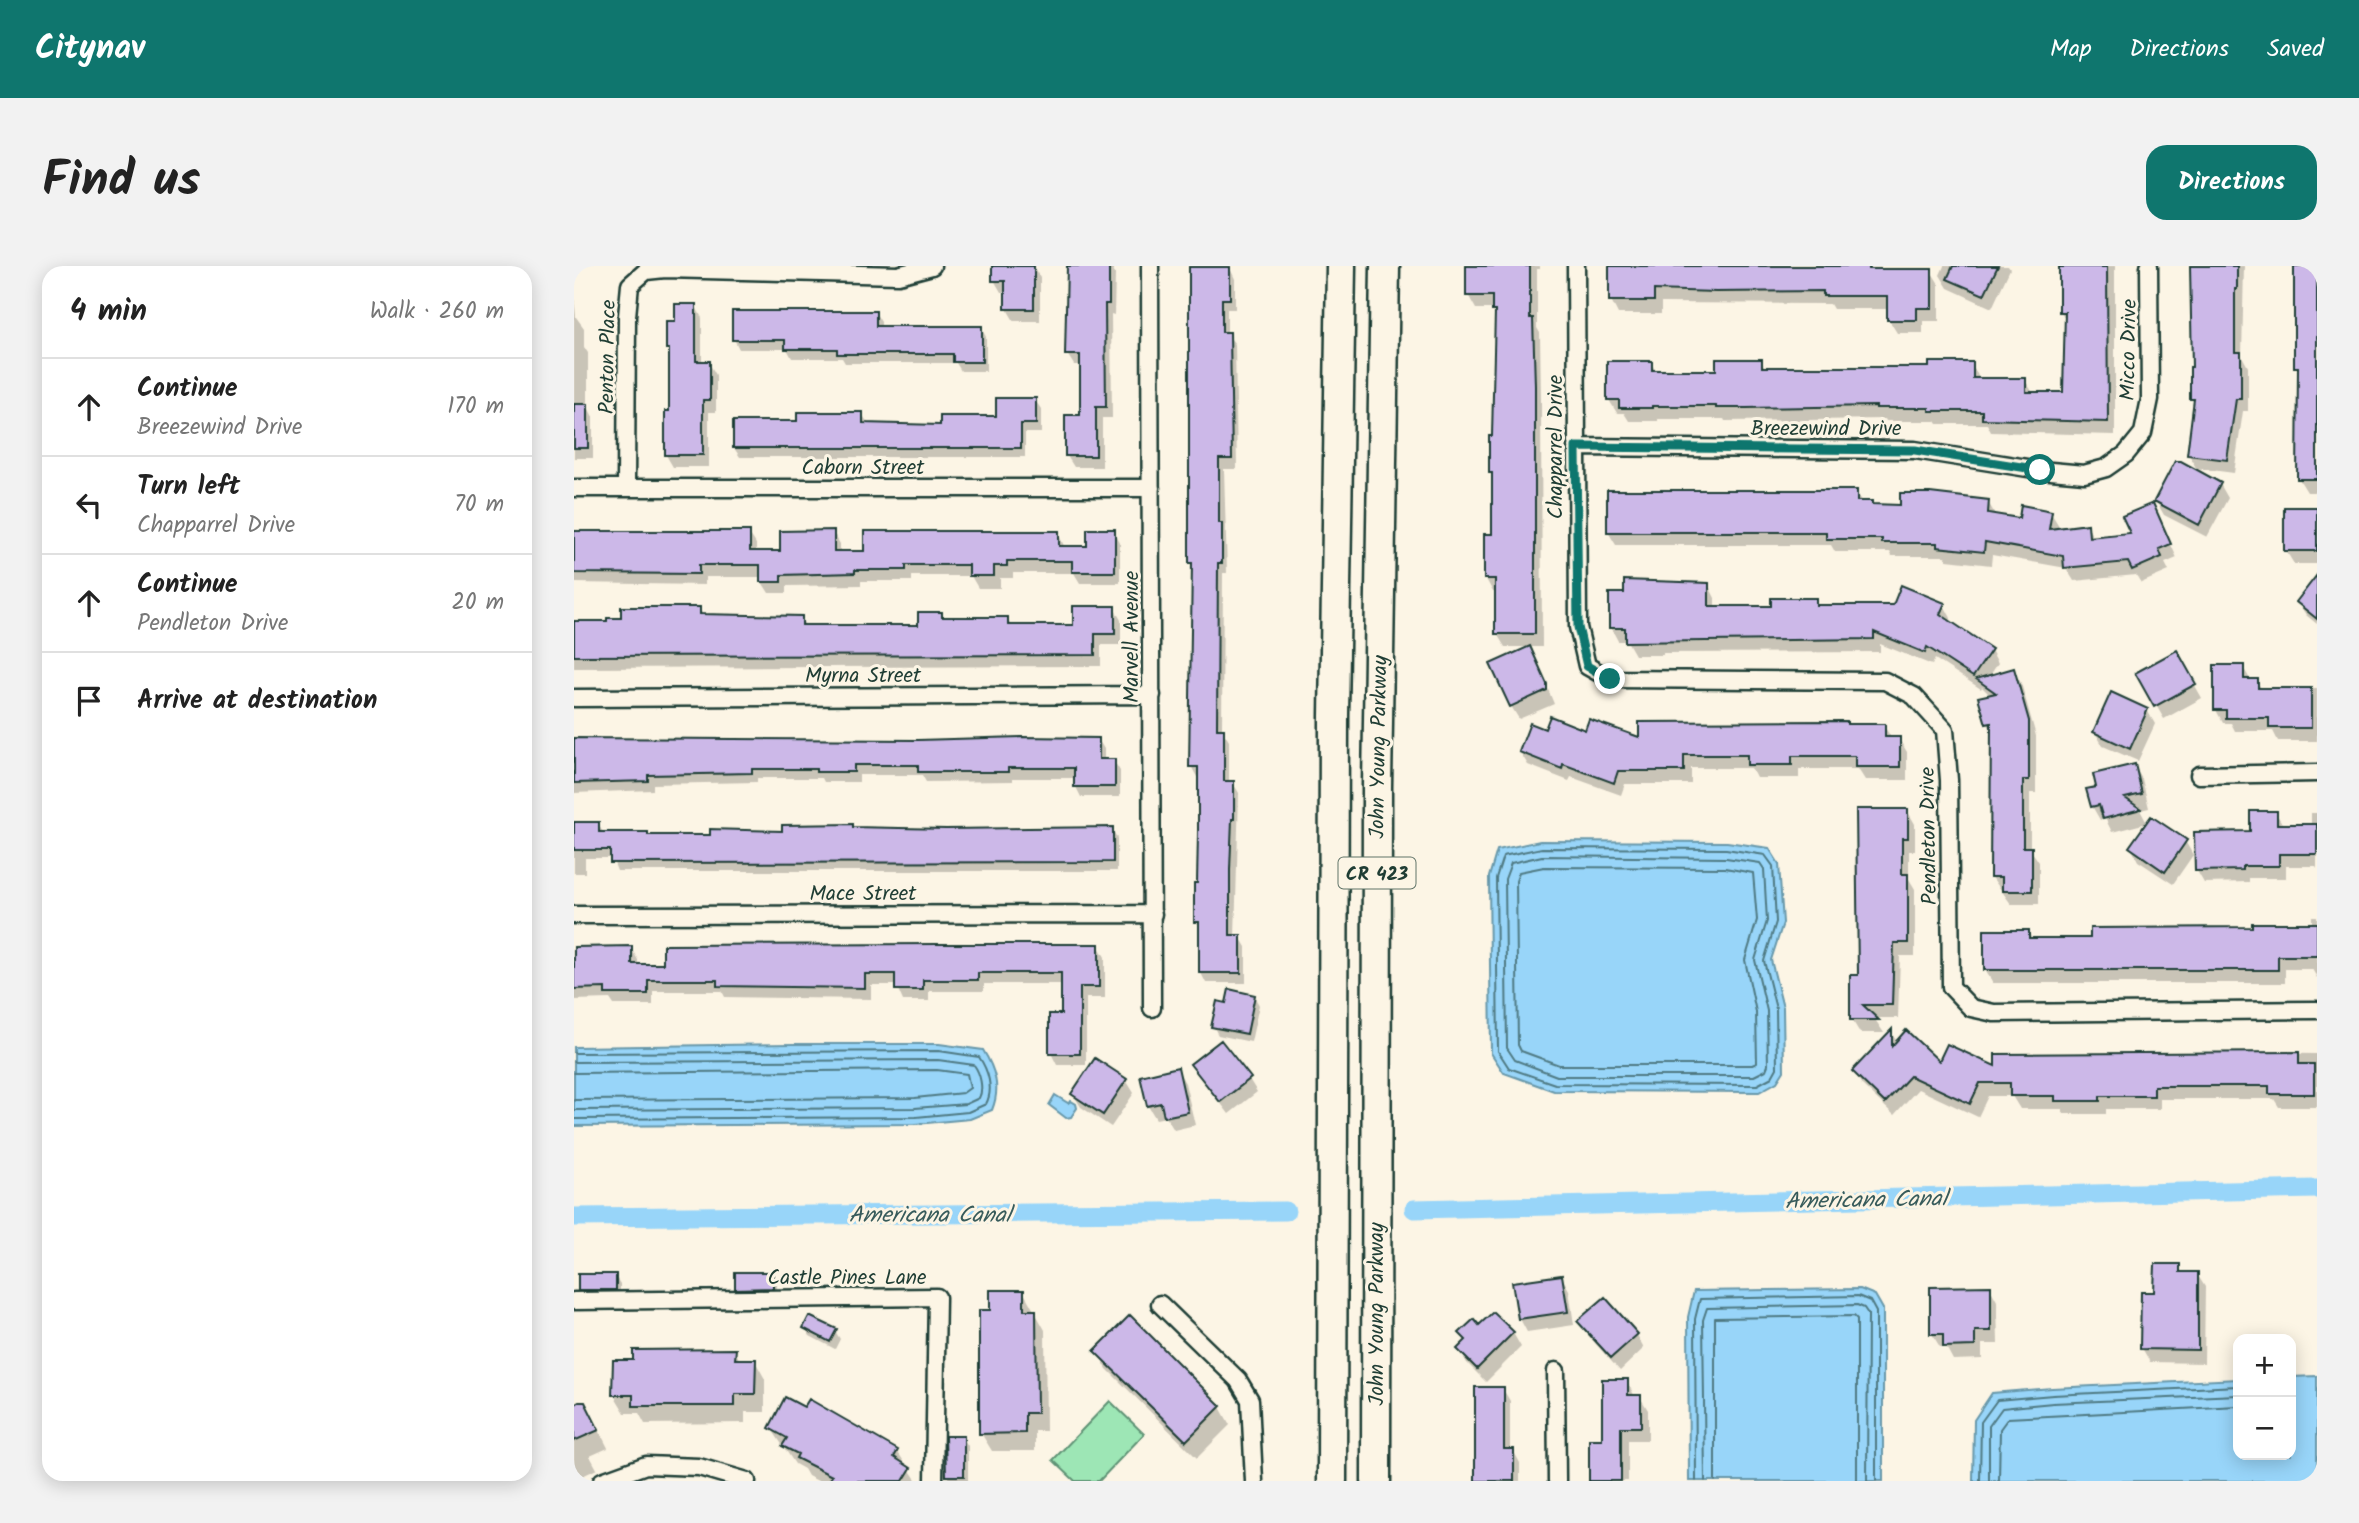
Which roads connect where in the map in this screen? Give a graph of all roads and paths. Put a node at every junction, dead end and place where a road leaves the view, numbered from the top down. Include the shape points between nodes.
1 (932, 266) edge
2 (1150, 266) edge
3 (1341, 266) edge
4 (1385, 266) edge
5 (1576, 266) edge
6 (2150, 266) edge
7 (2143, 433) joint
8 (1576, 447) junction
9 (574, 488) edge
10 (625, 488) junction
11 (1151, 488) junction
12 (1578, 627) joint
13 (1152, 695) junction
14 (574, 698) edge
15 (1334, 716) junction
16 (2317, 773) edge
17 (2199, 775) dead end
18 (1377, 787) junction
19 (1153, 914) junction
20 (574, 915) edge
21 (1152, 1008) dead end
22 (2317, 1010) edge
23 (574, 1301) edge
24 (1160, 1304) dead end
25 (1556, 1371) dead end
26 (602, 1481) edge
27 (747, 1481) edge
28 (934, 1481) edge
29 (1254, 1481) edge
30 (1332, 1481) edge
31 (1376, 1481) edge
32 (1557, 1481) edge

1 - 10 street, Penton Place via 898,275 646,271 630,285 627,316
2 - 11 street, Marvell Avenue
3 - 15 highway, John Young Parkway / CR 423
4 - 18 highway, John Young Parkway / CR 423
5 - 8 street, Chapparrel Drive
6 - 7 street, Micco Drive via 2150,399
7 - 8 street, Breezewind Drive via 2126,454 2106,468 2084,474 1915,450
8 - 12 street, Chapparrel Drive
9 - 10 street, Caborn Street
10 - 11 street, Caborn Street
11 - 13 street, Marvell Avenue
12 - 22 street, Pendleton Drive via 1587,666 1610,679 1885,681 1914,696 1945,730 1951,987 1971,1008 1994,1013
13 - 14 street, Myrna Street
13 - 19 street, Marvell Avenue
15 - 18 highway via 1354,765
15 - 30 highway, John Young Parkway / CR 423
16 - 17 street
18 - 31 highway, John Young Parkway / CR 423
19 - 20 street, Mace Street
19 - 21 street, Marvell Avenue
23 - 28 street, Castle Pines Lane via 937,1297
24 - 29 street via 1238,1380 1250,1400
25 - 32 street
26 - 27 street via 646,1465 699,1467

